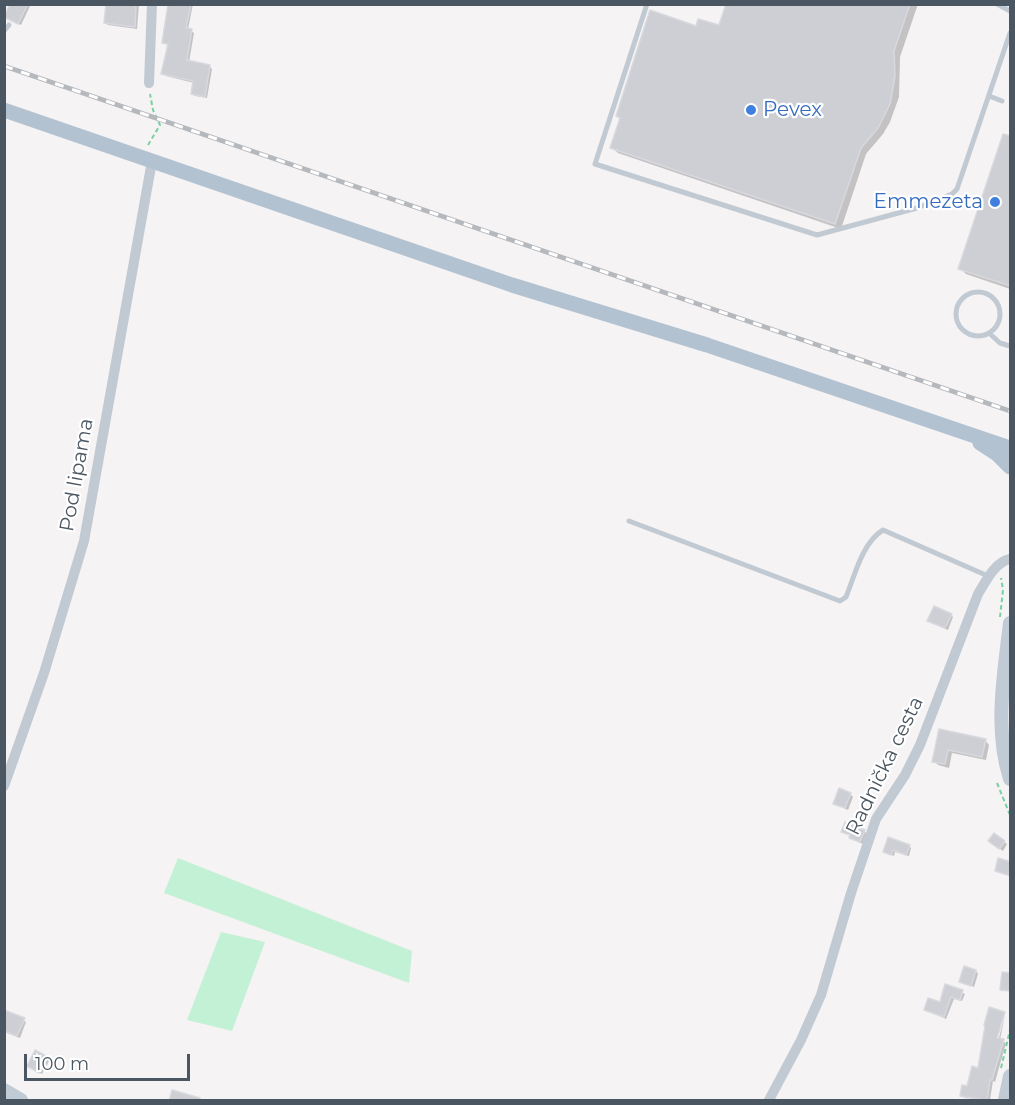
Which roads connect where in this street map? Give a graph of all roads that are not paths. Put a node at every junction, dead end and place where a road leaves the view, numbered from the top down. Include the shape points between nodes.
1 (152, 4) edge
2 (647, 4) edge
3 (997, 4) edge
4 (1011, 10) edge
5 (9, 25) dead end
6 (4, 31) edge
7 (1011, 33) edge
8 (148, 83) road end
9 (989, 96) junction
10 (1002, 101) dead end
11 (4, 111) edge
12 (149, 161) junction
13 (989, 333) junction
14 (1011, 346) edge
15 (954, 428) junction
16 (1011, 448) edge
17 (1011, 467) edge
18 (629, 521) dead end
19 (1011, 559) edge
20 (988, 576) junction
21 (1011, 623) edge
22 (1011, 779) edge
23 (4, 786) edge
24 (1005, 1075) edge
25 (4, 1090) edge
26 (21, 1101) edge
27 (769, 1101) edge
28 (1005, 1101) edge

1 - 8 street
2 - 9 lane via 595,164 817,235 917,208 952,194 960,183
3 - 4 lane
5 - 6 lane
7 - 9 lane
9 - 10 lane
11 - 12 main road
12 - 15 main road via 512,285
12 - 23 street, Pod lipama via 84,541
13 - 13 lane via 976,336 959,325 959,303 970,293 985,293 997,302 1000,316
13 - 14 lane via 1000,344
15 - 16 main road
15 - 17 main road
18 - 20 lane via 840,601 846,597 868,543 883,530
19 - 20 street, Radnička cesta
20 - 27 street, Radnička cesta via 920,745 876,819 821,995
21 - 22 main road via 1001,700 1004,752
24 - 28 main road
25 - 26 main road

